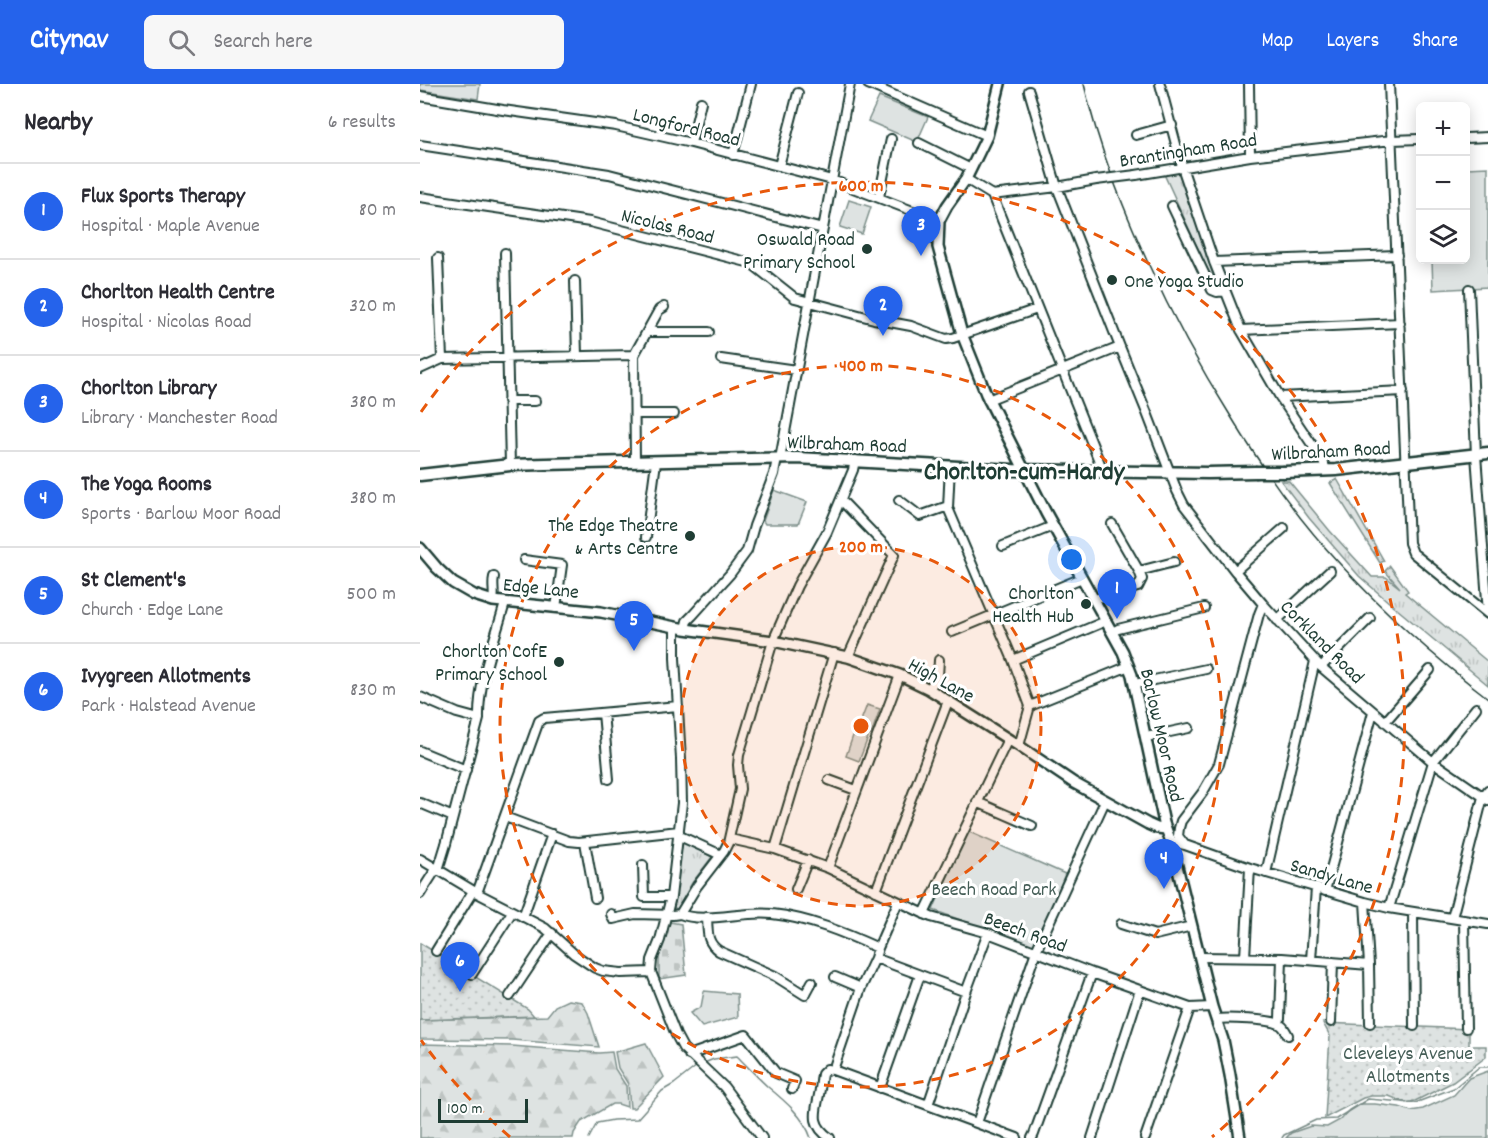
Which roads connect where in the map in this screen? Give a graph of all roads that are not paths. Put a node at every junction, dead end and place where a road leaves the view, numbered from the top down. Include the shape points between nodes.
1 (752, 84) edge
2 (850, 84) edge
3 (1000, 84) edge
4 (1160, 84) edge
5 (1249, 84) edge
6 (1389, 84) edge
7 (872, 85) edge
8 (1029, 91) dead end
9 (798, 93) dead end
10 (420, 96) edge
11 (701, 102) dead end
12 (1172, 125) junction
13 (1136, 135) dead end
14 (987, 136) junction
15 (1488, 137) edge
16 (1470, 138) edge
17 (891, 139) dead end
18 (1416, 139) edge
19 (1392, 140) junction
20 (691, 143) junction
21 (919, 143) dead end
22 (420, 145) edge
23 (733, 155) junction
24 (1250, 156) junction
25 (779, 166) junction
26 (1182, 167) junction
27 (971, 169) junction
28 (966, 179) junction
29 (832, 180) junction
30 (1057, 187) junction
31 (992, 195) junction
32 (420, 197) edge
33 (879, 197) junction
34 (1172, 206) dead end
35 (939, 221) junction
36 (823, 229) junction
37 (505, 253) dead end
38 (1397, 255) junction
39 (438, 258) dead end
40 (1214, 262) junction
41 (575, 281) dead end
42 (1469, 289) dead end
43 (1225, 291) junction
44 (809, 302) junction
45 (664, 307) dead end
46 (1036, 309) junction
47 (1400, 322) junction
48 (1241, 330) junction
49 (648, 332) junction
50 (709, 332) dead end
51 (962, 334) junction
52 (1120, 347) junction
53 (634, 355) junction
54 (576, 356) junction
55 (507, 357) junction
56 (721, 359) dead end
57 (442, 360) junction
58 (420, 369) edge
59 (796, 370) junction
60 (1061, 370) junction
61 (1403, 391) junction
62 (1280, 397) junction
63 (988, 400) junction
64 (508, 401) junction
65 (535, 401) dead end
66 (635, 414) junction
67 (674, 414) dead end
68 (1488, 453) edge
69 (1476, 455) junction
70 (778, 459) junction
71 (855, 460) junction
72 (635, 462) junction
73 (656, 462) junction
74 (1406, 463) junction
75 (510, 465) junction
76 (950, 466) junction
77 (1024, 470) junction
78 (1103, 471) junction
79 (1326, 471) junction
80 (1170, 472) junction
81 (420, 475) edge
82 (841, 500) junction
83 (899, 500) dead end
84 (948, 506) junction
85 (1112, 524) dead end
86 (1053, 525) junction
87 (1284, 528) dead end
88 (646, 537) dead end
89 (1003, 546) dead end
90 (420, 548) edge
91 (524, 560) dead end
92 (1174, 562) dead end
93 (1139, 571) junction
94 (1235, 571) junction
95 (1330, 571) dead end
96 (494, 576) dead end
97 (1082, 578) junction
98 (1094, 599) junction
99 (493, 601) junction
100 (506, 603) junction
101 (1263, 604) junction
102 (556, 608) junction
103 (1204, 608) dead end
104 (1488, 614) edge
105 (994, 615) junction
106 (1370, 618) dead end
107 (1277, 620) junction
108 (1106, 621) junction
109 (680, 628) junction
110 (952, 632) dead end
111 (1112, 632) junction
112 (773, 641) junction
113 (834, 654) junction
114 (848, 657) junction
115 (939, 660) dead end
116 (1013, 660) junction
117 (1318, 664) junction
118 (1129, 666) junction
119 (1206, 669) dead end
120 (1430, 670) dead end
121 (900, 675) junction
122 (1135, 684) junction
123 (929, 689) junction
124 (420, 698) edge
125 (948, 701) junction
126 (678, 706) junction
127 (1030, 706) junction
128 (1476, 708) dead end
129 (1373, 712) junction
130 (603, 713) junction
131 (479, 719) junction
132 (1385, 722) junction
133 (1189, 728) dead end
134 (1146, 737) junction
135 (1008, 739) junction
136 (1019, 746) junction
137 (420, 751) edge
138 (1433, 762) junction
139 (466, 770) junction
140 (609, 778) dead end
141 (829, 780) dead end
142 (856, 790) junction
143 (1486, 795) edge
144 (1105, 801) junction
145 (977, 802) junction
146 (420, 803) edge
147 (453, 817) junction
148 (505, 817) junction
149 (1032, 826) dead end
150 (1166, 829) junction
151 (552, 834) junction
152 (679, 834) junction
153 (730, 839) junction
154 (585, 842) junction
155 (1171, 842) junction
156 (1185, 845) junction
157 (775, 849) junction
158 (721, 855) junction
159 (420, 859) edge
160 (808, 860) junction
161 (643, 865) dead end
162 (828, 868) junction
163 (1250, 868) junction
164 (437, 869) junction
165 (1266, 873) junction
166 (1316, 888) junction
167 (796, 889) dead end
168 (876, 891) junction
169 (1325, 891) junction
170 (475, 892) junction
171 (420, 894) edge
172 (671, 897) junction
173 (595, 898) dead end
174 (898, 902) junction
175 (1365, 902) junction
176 (1389, 908) junction
177 (512, 912) junction
178 (1413, 912) junction
179 (610, 914) dead end
180 (680, 914) junction
181 (924, 914) junction
182 (668, 915) junction
183 (523, 917) junction
184 (707, 917) junction
185 (1452, 918) junction
186 (1464, 920) junction
187 (1121, 924) dead end
188 (1488, 924) edge
189 (1192, 926) junction
190 (552, 933) junction
191 (988, 933) junction
192 (878, 948) junction
193 (436, 951) dead end
194 (1035, 951) junction
195 (1200, 957) junction
196 (1245, 957) junction
197 (876, 958) junction
198 (1282, 958) junction
199 (1311, 960) junction
200 (1333, 962) junction
201 (1369, 965) junction
202 (651, 972) junction
203 (1092, 973) junction
204 (472, 975) dead end
205 (920, 975) junction
206 (835, 977) dead end
207 (812, 982) dead end
208 (861, 988) junction
209 (1140, 990) junction
210 (966, 992) junction
211 (510, 996) dead end
212 (1212, 1007) junction
213 (1190, 1008) junction
214 (1216, 1019) junction
215 (1280, 1019) dead end
216 (1331, 1022) dead end
217 (1370, 1023) dead end
218 (1414, 1026) dead end
219 (1466, 1028) dead end
220 (1287, 1035) dead end
221 (689, 1055) junction
222 (833, 1070) junction
223 (880, 1088) junction
224 (792, 1089) dead end
225 (928, 1106) junction
226 (976, 1123) junction
227 (762, 1138) edge
228 (830, 1138) edge
229 (1017, 1138) edge
230 (1032, 1138) edge
231 (1092, 1138) edge
232 (1145, 1138) edge
233 (1240, 1138) edge

1 - 23 street
2 - 29 street
3 - 14 main road
4 - 12 street
5 - 24 street
6 - 19 street
7 - 14 street
8 - 30 street, Corkland Road
9 - 25 street
10 - 20 street, Longford Road via 616,126
11 - 20 street
12 - 13 street
12 - 26 street
14 - 27 main road
15 - 16 street
17 - 33 street
18 - 19 street, Brantingham Road
19 - 24 street, Brantingham Road
19 - 38 street
20 - 23 street, Longford Road
21 - 27 street
22 - 36 street via 609,174
23 - 25 street, Longford Road
24 - 26 street, Brantingham Road
25 - 29 street, Longford Road
26 - 30 street, Brantingham Road, bridge
26 - 40 street
27 - 28 main road
28 - 31 street
28 - 35 main road
29 - 33 street, Longford Road
29 - 36 street
30 - 31 street, Brantingham Road
30 - 52 street, Corkland Road
31 - 46 street
32 - 44 street, Nicolas Road via 590,222 751,263 795,298
33 - 35 street, Longford Road
34 - 43 street via 1212,290
35 - 51 main road, Barlow Moor Road via 938,247
36 - 44 street
37 - 55 street
38 - 40 street
38 - 47 street
39 - 57 street
40 - 43 street
41 - 54 street
42 - 69 street
43 - 48 street
44 - 51 street, Nicolas Road via 911,326 946,339
44 - 59 street
45 - 49 street via 658,310
46 - 51 street, Nicolas Road
46 - 60 street
47 - 48 street
47 - 61 street
48 - 62 street
49 - 50 street
49 - 53 street
51 - 63 main road, Barlow Moor Road
52 - 60 street
52 - 80 street, Corkland Road
53 - 54 street
53 - 66 street
54 - 55 street
55 - 57 street
55 - 64 street
56 - 59 street
57 - 58 street
59 - 70 street
60 - 63 street
60 - 78 street
61 - 62 street
61 - 74 street
62 - 79 street
63 - 77 main road, Barlow Moor Road
64 - 65 street
64 - 75 street
66 - 67 street
66 - 72 street
68 - 69 highway, Wilbraham Road
69 - 74 highway, Wilbraham Road
69 - 104 street
70 - 71 highway, Wilbraham Road
70 - 73 highway, Wilbraham Road
70 - 109 street via 747,551
71 - 76 highway, Wilbraham Road
71 - 82 street
72 - 73 highway, Wilbraham Road
72 - 75 highway, Wilbraham Road
73 - 88 street
74 - 79 highway, Wilbraham Road
74 - 104 street via 1409,543 1413,553
75 - 81 highway, Wilbraham Road
76 - 77 highway, Wilbraham Road
76 - 84 street
77 - 78 highway, Wilbraham Road
77 - 86 main road, Barlow Moor Road
78 - 80 highway, Wilbraham Road
79 - 80 highway, Wilbraham Road, bridge
80 - 94 street, Corkland Road via 1184,505
82 - 112 street via 796,586
82 - 114 street via 894,555
83 - 84 street via 920,516
84 - 105 street
85 - 93 street
86 - 89 street
86 - 97 main road, Barlow Moor Road
87 - 94 street
90 - 99 main road, Edge Lane via 453,583
91 - 102 street via 562,565
92 - 93 street
93 - 98 street via 1142,579 1138,586
94 - 101 street, Corkland Road
95 - 107 street
96 - 99 street
97 - 98 main road, Barlow Moor Road
97 - 105 street
98 - 108 main road, Barlow Moor Road
99 - 100 main road, Edge Lane
100 - 102 main road, Edge Lane
100 - 131 street via 483,679
101 - 107 street, Corkland Road
101 - 156 street via 1220,764 1180,824 1178,836
102 - 109 main road, Edge Lane via 601,612
103 - 111 street
105 - 110 street
105 - 116 street
106 - 117 street
107 - 117 street, Corkland Road
108 - 111 main road, Barlow Moor Road
108 - 116 street
109 - 112 main road, High Lane
109 - 126 street via 675,658
111 - 118 main road, Barlow Moor Road
112 - 113 main road, High Lane
112 - 153 street via 739,755 740,789
113 - 114 main road, High Lane
113 - 157 street
114 - 121 main road, High Lane
115 - 123 street via 938,676
116 - 127 street
117 - 129 street, Corkland Road
117 - 165 street
118 - 122 main road, Barlow Moor Road
118 - 127 street
119 - 122 street
120 - 132 street
121 - 123 main road, High Lane
121 - 142 street
122 - 134 main road, Barlow Moor Road
123 - 125 main road, High Lane
124 - 131 street
125 - 135 main road, High Lane
125 - 168 street
126 - 130 street
126 - 152 street via 682,784
127 - 136 street
128 - 138 street
129 - 132 street, Corkland Road
129 - 169 street
130 - 140 street
130 - 148 street via 539,721
131 - 139 street
132 - 138 street, Corkland Road
133 - 134 street
134 - 150 main road, Barlow Moor Road
135 - 136 main road, High Lane
135 - 145 street
136 - 144 main road, High Lane
137 - 139 street
138 - 143 street, Corkland Road
138 - 176 street
139 - 147 street
141 - 142 street
142 - 162 street
143 - 185 street
144 - 150 main road, High Lane
144 - 194 street
145 - 149 street
145 - 181 street
146 - 147 street
147 - 164 street
148 - 151 street
148 - 170 street via 480,889
150 - 155 main road, Barlow Moor Road
151 - 154 street
151 - 183 street
152 - 154 street via 652,833
152 - 158 street
152 - 172 street
153 - 157 street, Beech Road
153 - 158 street
154 - 173 street
155 - 156 street, Sandy Lane
155 - 189 main road, Barlow Moor Road
156 - 163 street, Sandy Lane
157 - 160 street, Beech Road
158 - 180 street
159 - 164 street
160 - 162 street, Beech Road
160 - 167 street
161 - 172 street via 644,897
162 - 168 street, Beech Road
163 - 165 street, Sandy Lane
163 - 196 street
164 - 170 street
164 - 171 street
165 - 166 street, Sandy Lane
166 - 169 street, Sandy Lane
166 - 199 street
168 - 174 street, Beech Road
169 - 175 street, Sandy Lane
170 - 177 street
170 - 193 street
172 - 182 street
174 - 181 street, Beech Road
174 - 192 street
175 - 176 street, Sandy Lane
175 - 201 street
176 - 178 street, Sandy Lane
177 - 183 street
177 - 204 street
178 - 185 street, Sandy Lane
178 - 218 street
179 - 182 street via 613,919 635,914
180 - 182 street
180 - 184 street
181 - 191 street, Beech Road
182 - 202 street
183 - 190 street
184 - 192 street via 771,913 815,923
184 - 207 street via 711,946 719,951 775,976 805,995
185 - 186 street, Sandy Lane
186 - 188 street, Sandy Lane
186 - 219 street
187 - 189 street via 1155,935
189 - 195 main road, Barlow Moor Road
190 - 202 street via 595,968 621,973
190 - 211 street
191 - 194 street, Beech Road
191 - 210 street
192 - 197 street
194 - 203 street, Beech Road
194 - 226 street
195 - 196 street
195 - 212 main road, Barlow Moor Road
196 - 198 street
197 - 205 street
197 - 208 street
198 - 199 street
198 - 215 street
199 - 200 street
200 - 201 street
200 - 216 street
201 - 217 street
202 - 221 street via 676,1035
203 - 209 street, Beech Road
203 - 230 street
205 - 210 street
205 - 223 street
206 - 208 street
208 - 222 street
209 - 213 street, Beech Road
209 - 231 street
210 - 225 street
212 - 213 street, Beech Road
212 - 214 main road, Barlow Moor Road
213 - 232 street
214 - 220 street via 1275,1022
214 - 233 main road, Barlow Moor Road via 1228,1061
221 - 224 street via 746,1035 776,1073 795,1081
221 - 227 street via 729,1094
222 - 223 street
222 - 228 street via 822,1074 814,1114 820,1132
223 - 225 street
225 - 226 street
226 - 229 street

